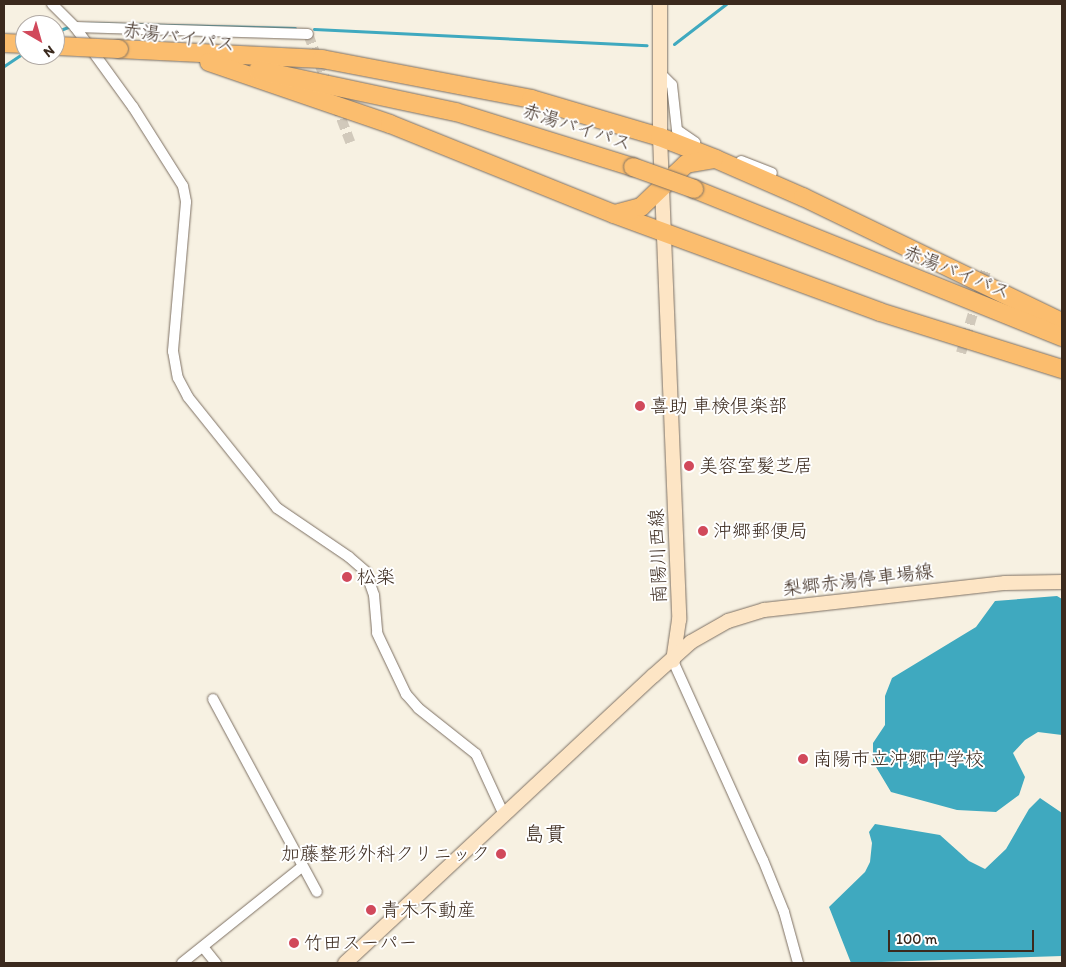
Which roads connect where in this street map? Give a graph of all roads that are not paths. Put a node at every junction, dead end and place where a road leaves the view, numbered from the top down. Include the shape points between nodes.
1 (52, 4) edge
2 (660, 4) edge
3 (75, 26) junction
4 (308, 34) dead end
5 (65, 46) edge
6 (119, 49) junction
7 (209, 62) junction
8 (659, 72) junction
9 (660, 137) junction
10 (716, 159) junction
11 (772, 173) dead end
12 (663, 184) junction
13 (614, 214) junction
14 (665, 233) junction
15 (1062, 322) edge
16 (1062, 338) edge
17 (1062, 369) edge
18 (1062, 582) edge
19 (673, 661) junction
20 (213, 699) dead end
21 (504, 815) junction
22 (302, 867) junction
23 (317, 892) dead end
24 (202, 947) junction
25 (182, 963) edge
26 (216, 963) edge
27 (345, 963) edge
28 (798, 963) edge

1 - 3 street
2 - 8 main road, 南陽川西線
3 - 4 street
3 - 21 street via 183,186 186,202 173,351 178,378 188,397 264,496 291,520 350,557 366,572 374,595 377,633 406,694 418,708 476,754
5 - 6 highway, 赤湯バイパス, bridge
6 - 7 highway, 赤湯バイパス
6 - 9 highway via 322,59 531,99
7 - 13 highway via 390,124
7 - 16 highway, 赤湯バイパス, bridge via 285,74 447,110 633,168 694,189
8 - 9 main road, 南陽川西線
8 - 11 street via 672,85 677,130 686,139
9 - 10 highway
9 - 12 main road, 南陽川西線
10 - 12 highway via 686,164
10 - 15 highway via 803,197
12 - 13 highway via 641,208
12 - 14 main road, 南陽川西線
13 - 14 highway
14 - 17 highway via 880,312
14 - 19 main road, 南陽川西線 via 679,620
18 - 19 main road, 梨郷赤湯停車場線 via 1005,583 764,610 728,621 710,631 692,642
19 - 21 main road via 611,714
19 - 28 street via 763,860 784,912
20 - 22 street
21 - 27 main road
22 - 23 street
22 - 24 street
24 - 25 street
24 - 26 street

